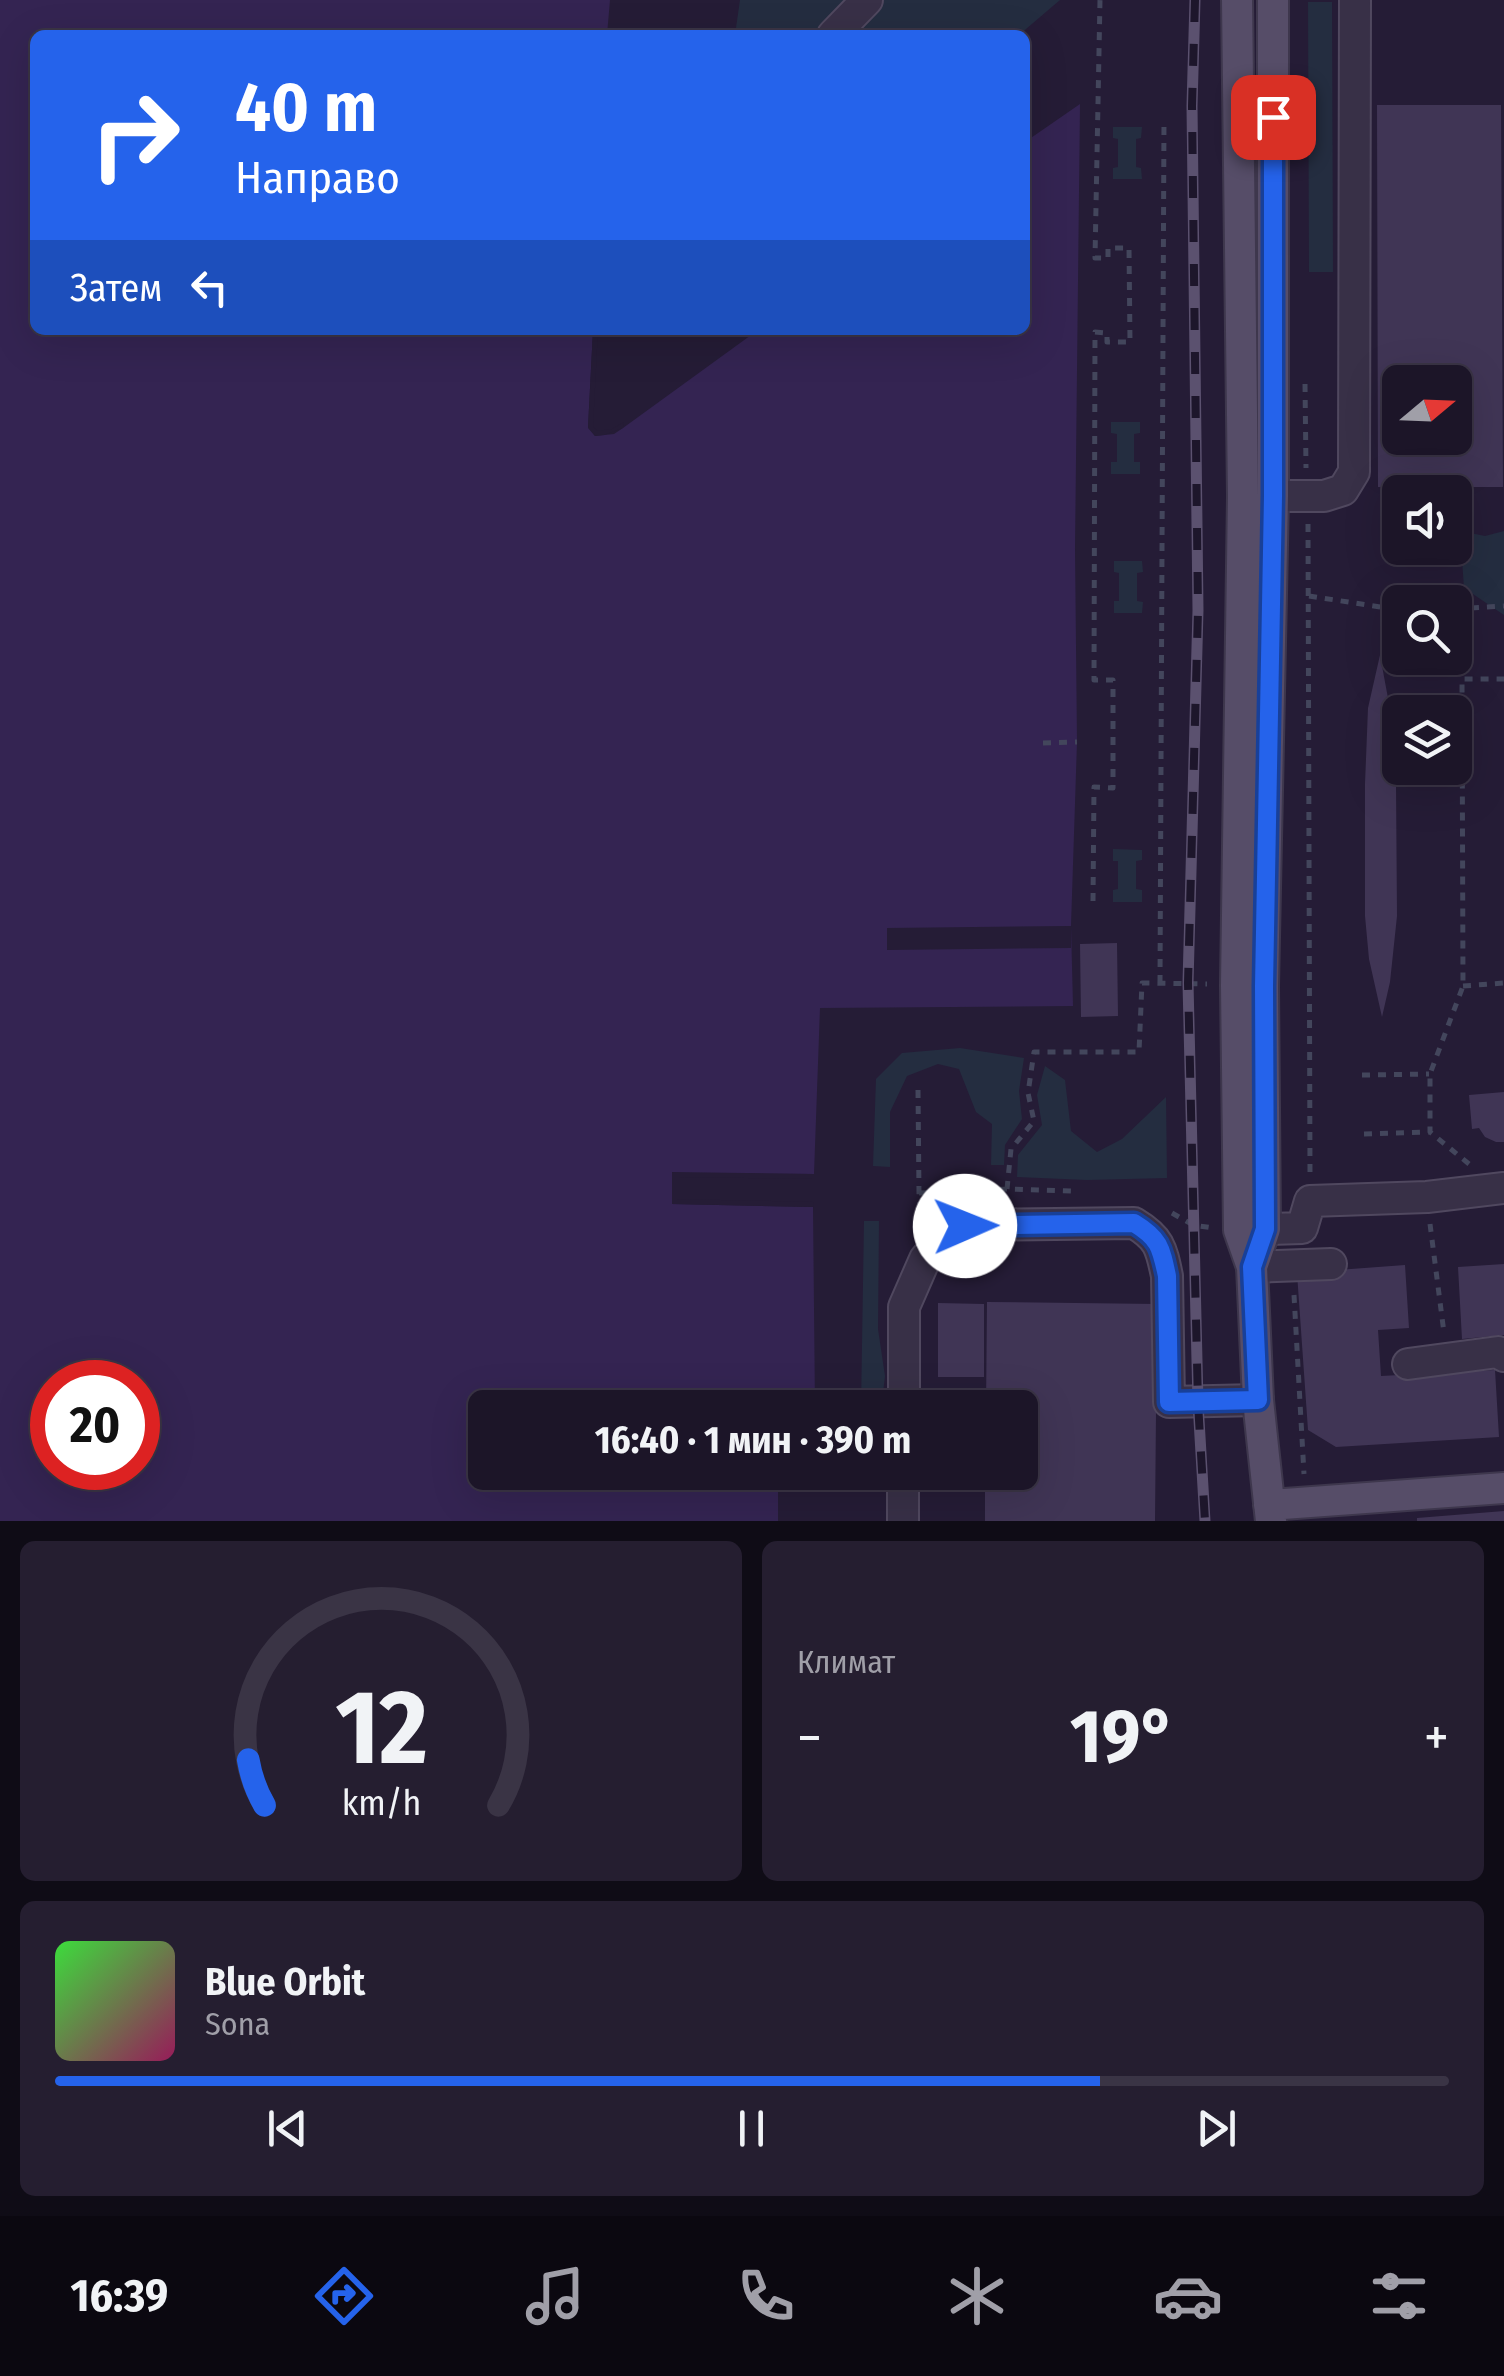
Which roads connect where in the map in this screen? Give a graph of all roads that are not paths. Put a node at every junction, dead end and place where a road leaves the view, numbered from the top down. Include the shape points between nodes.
1 (867, 0) edge
2 (1237, 0) edge
3 (1273, 0) edge
4 (1355, 0) edge
5 (838, 30) edge
6 (1273, 496) junction
7 (1504, 1188) edge
8 (1252, 1230) junction
9 (1332, 1264) dead end
10 (1252, 1267) junction
11 (1504, 1356) edge
12 (1408, 1364) dead end
13 (904, 1390) edge
14 (1258, 1400) junction
15 (1504, 1488) edge
16 (904, 1490) edge
17 (1270, 1513) edge
18 (904, 1521) edge

1 - 5 street
2 - 8 main road via 1244,496 1236,986
3 - 6 main road
4 - 6 street via 1354,472 1343,490 1324,496
6 - 8 main road via 1264,986
7 - 8 street via 1310,1201 1302,1228
8 - 10 main road
9 - 10 street
10 - 14 main road
11 - 12 street
13 - 14 street via 904,1307 925,1259 944,1236 965,1226 1134,1223 1153,1234 1167,1276 1165,1402
14 - 17 main road
15 - 17 main road
16 - 18 street

